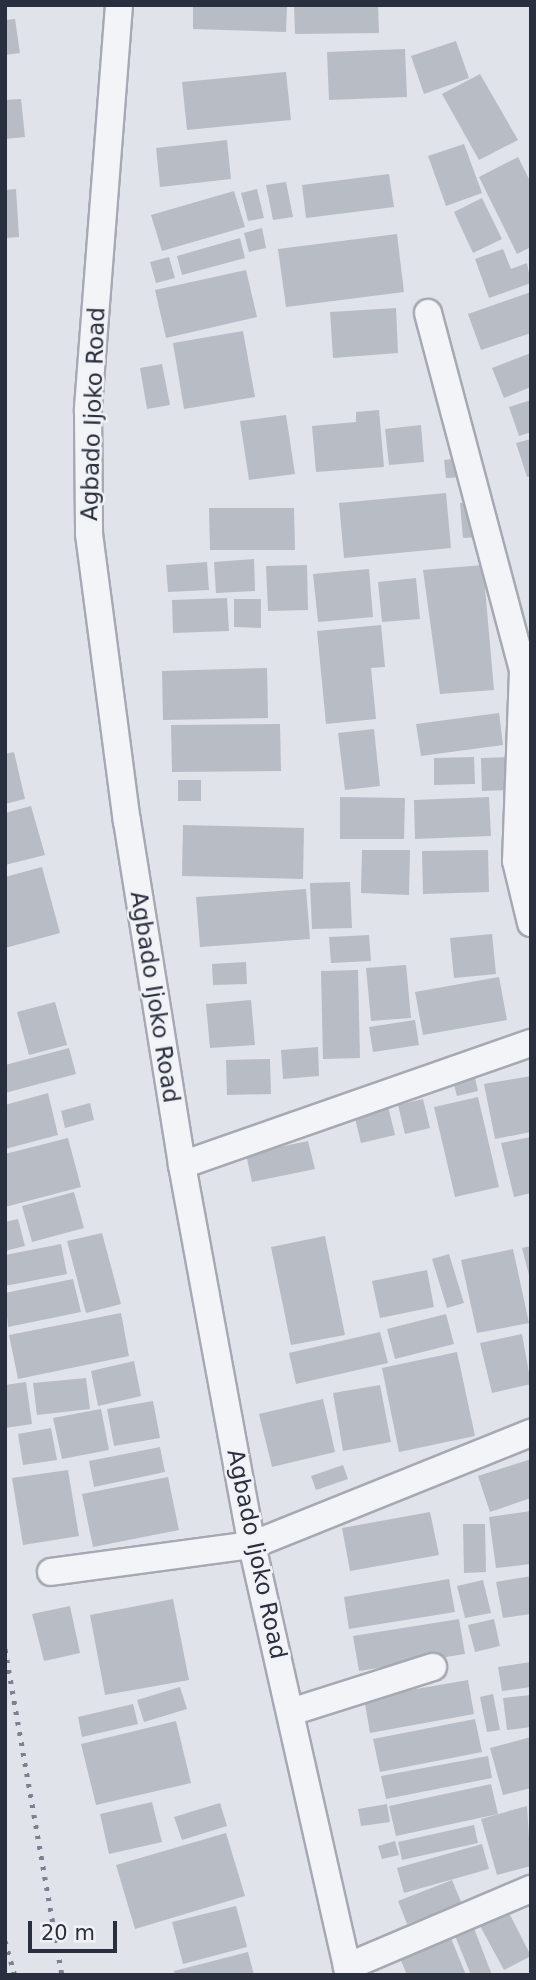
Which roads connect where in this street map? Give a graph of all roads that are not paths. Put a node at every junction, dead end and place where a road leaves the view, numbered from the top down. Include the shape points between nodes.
1 (119, 5) edge
2 (428, 313) dead end
3 (531, 923) edge
4 (531, 1043) edge
5 (182, 1165) junction
6 (531, 1433) edge
7 (252, 1545) junction
8 (51, 1572) dead end
9 (433, 1667) dead end
10 (291, 1712) junction
11 (531, 1889) edge
12 (348, 1971) edge

1 - 5 street, Agbado Ijoko Road via 88,411 89,534 127,821
2 - 3 street via 523,671 516,861
4 - 5 street
5 - 7 street, Agbado Ijoko Road
6 - 7 street
7 - 8 street
7 - 10 street, Agbado Ijoko Road
9 - 10 street
10 - 12 street, Agbado Ijoko Road
11 - 12 street

